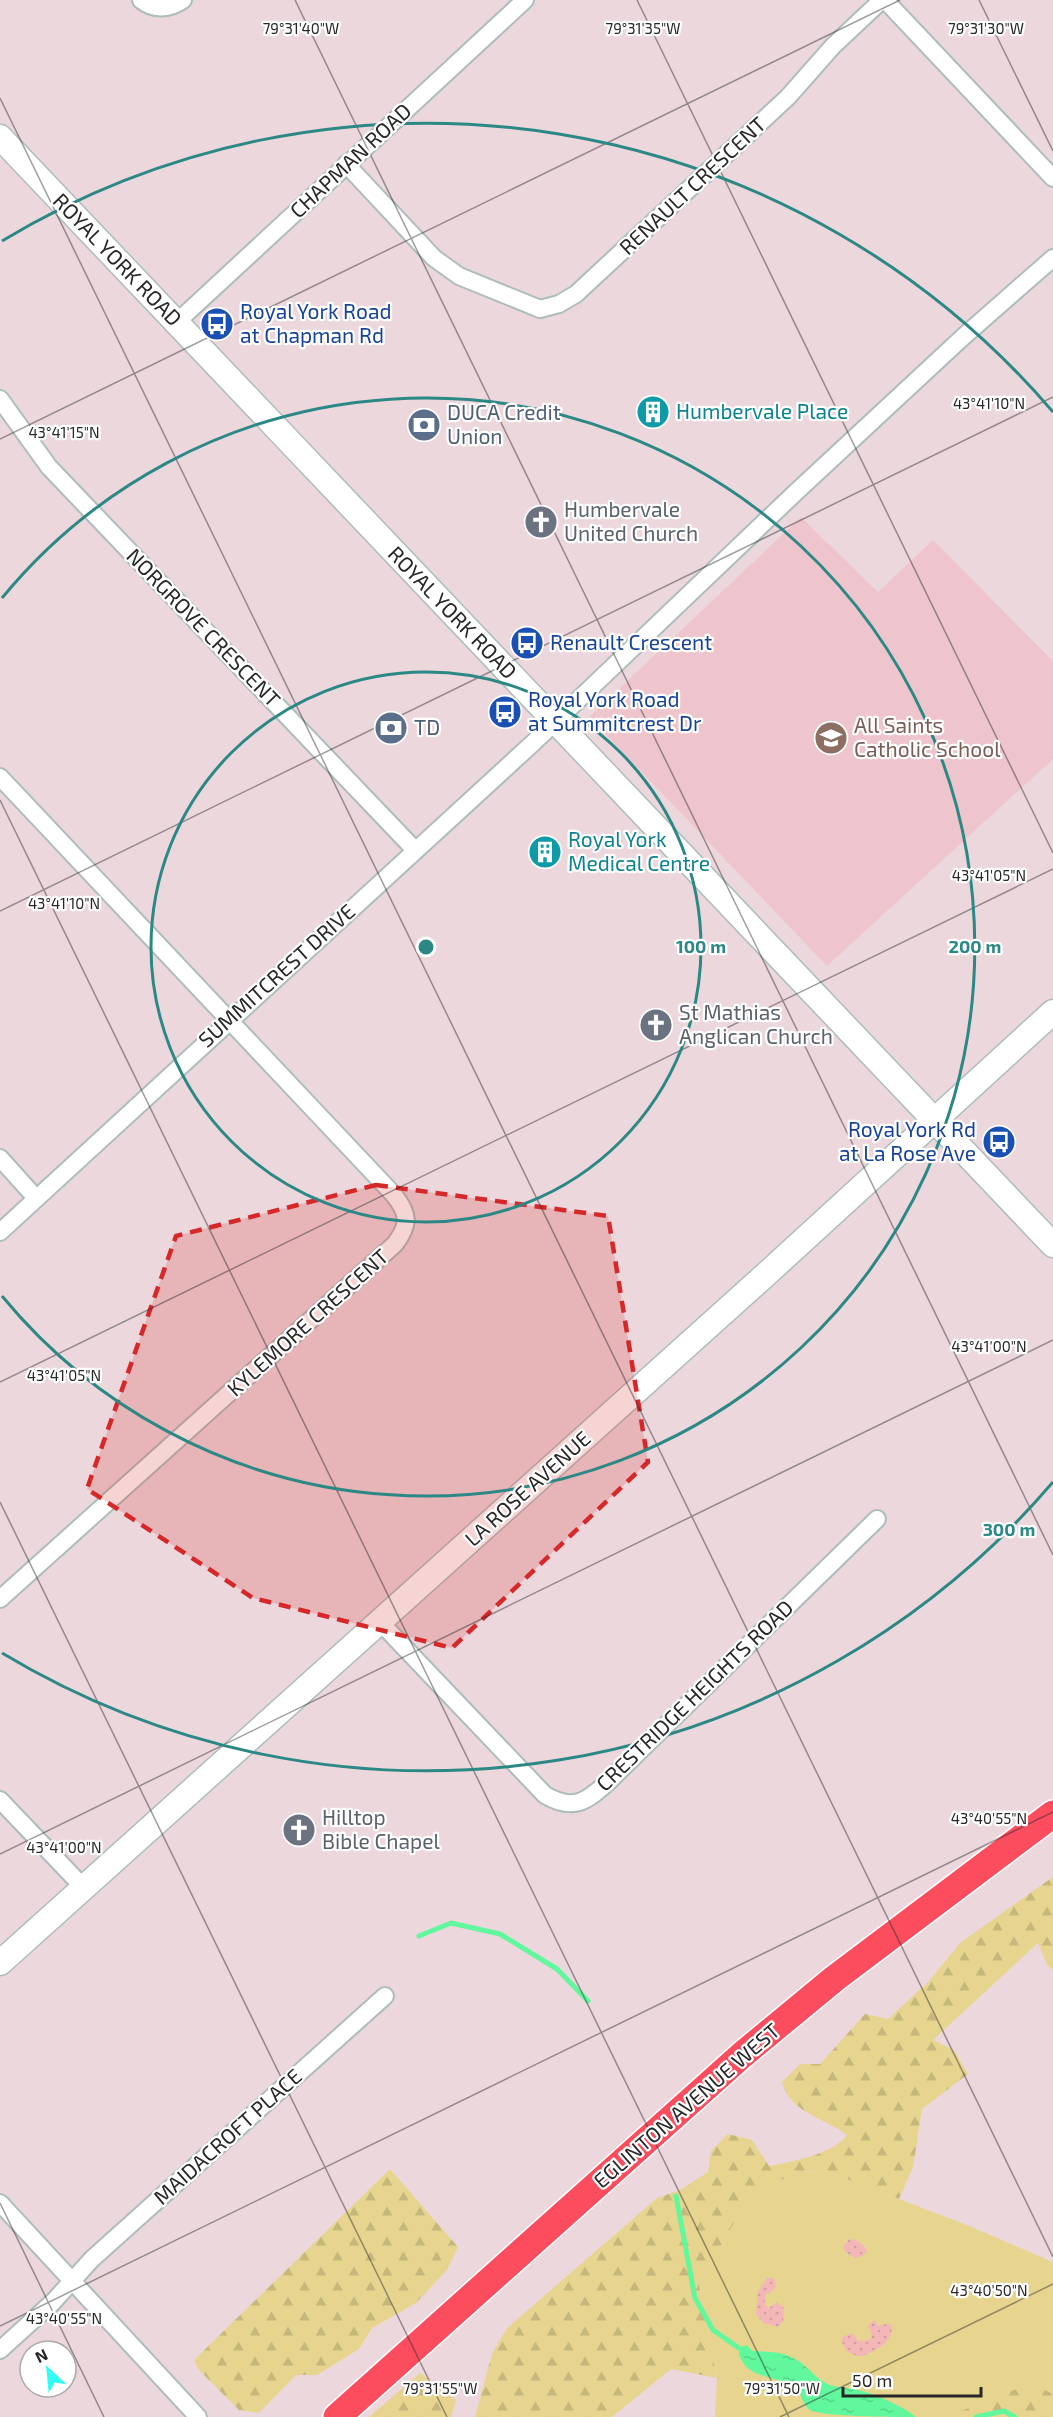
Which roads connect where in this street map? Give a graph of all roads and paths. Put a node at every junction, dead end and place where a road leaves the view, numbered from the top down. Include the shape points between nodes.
1 (141, 0) edge
2 (183, 0) edge
3 (525, 0) edge
4 (884, 0) edge
5 (0, 137) edge
6 (346, 164) junction
7 (1053, 178) edge
8 (1053, 258) edge
9 (177, 322) junction
10 (0, 399) edge
11 (556, 722) junction
12 (0, 777) edge
13 (415, 850) junction
14 (1053, 1012) edge
15 (229, 1020) junction
16 (934, 1119) junction
17 (0, 1158) edge
18 (36, 1198) junction
19 (0, 1232) edge
20 (1053, 1245) edge
21 (877, 1519) dead end
22 (0, 1599) edge
23 (381, 1623) junction
24 (0, 1800) edge
25 (1053, 1814) edge
26 (84, 1888) junction
27 (0, 1963) edge
28 (385, 1996) dead end
29 (0, 2204) edge
30 (73, 2280) junction
31 (0, 2350) edge
32 (198, 2417) edge
33 (337, 2417) edge

1 - 2 street via 154,8 166,8
3 - 6 street, CHAPMAN ROAD
4 - 6 street, RENAULT CRESCENT via 832,46 788,97 741,142 576,294 559,304 540,309 446,268
4 - 7 street
5 - 9 main road, ROYAL YORK ROAD
6 - 9 street, CHAPMAN ROAD
8 - 11 street via 778,508
9 - 11 main road, ROYAL YORK ROAD
10 - 13 street, NORGROVE CRESCENT via 49,466
11 - 13 street, SUMMITCREST DRIVE
11 - 16 main road, ROYAL YORK ROAD
12 - 15 street
13 - 15 street, SUMMITCREST DRIVE
14 - 16 main road, LA ROSE AVENUE
15 - 18 street, SUMMITCREST DRIVE
15 - 22 street, KYLEMORE CRESCENT via 394,1195 406,1218 404,1232
16 - 20 main road, ROYAL YORK ROAD
16 - 23 main road, LA ROSE AVENUE
17 - 18 street
18 - 19 street, SUMMITCREST DRIVE
21 - 23 street, CRESTRIDGE HEIGHTS ROAD via 609,1781 582,1802 556,1802 545,1795
23 - 26 main road, LA ROSE AVENUE
24 - 26 street
25 - 33 main road, EGLINTON AVENUE WEST via 834,1979 741,2055
26 - 27 main road, LA ROSE AVENUE
28 - 30 street, MAIDACROFT PLACE
29 - 30 street
30 - 31 street, MAIDACROFT PLACE
30 - 32 street

